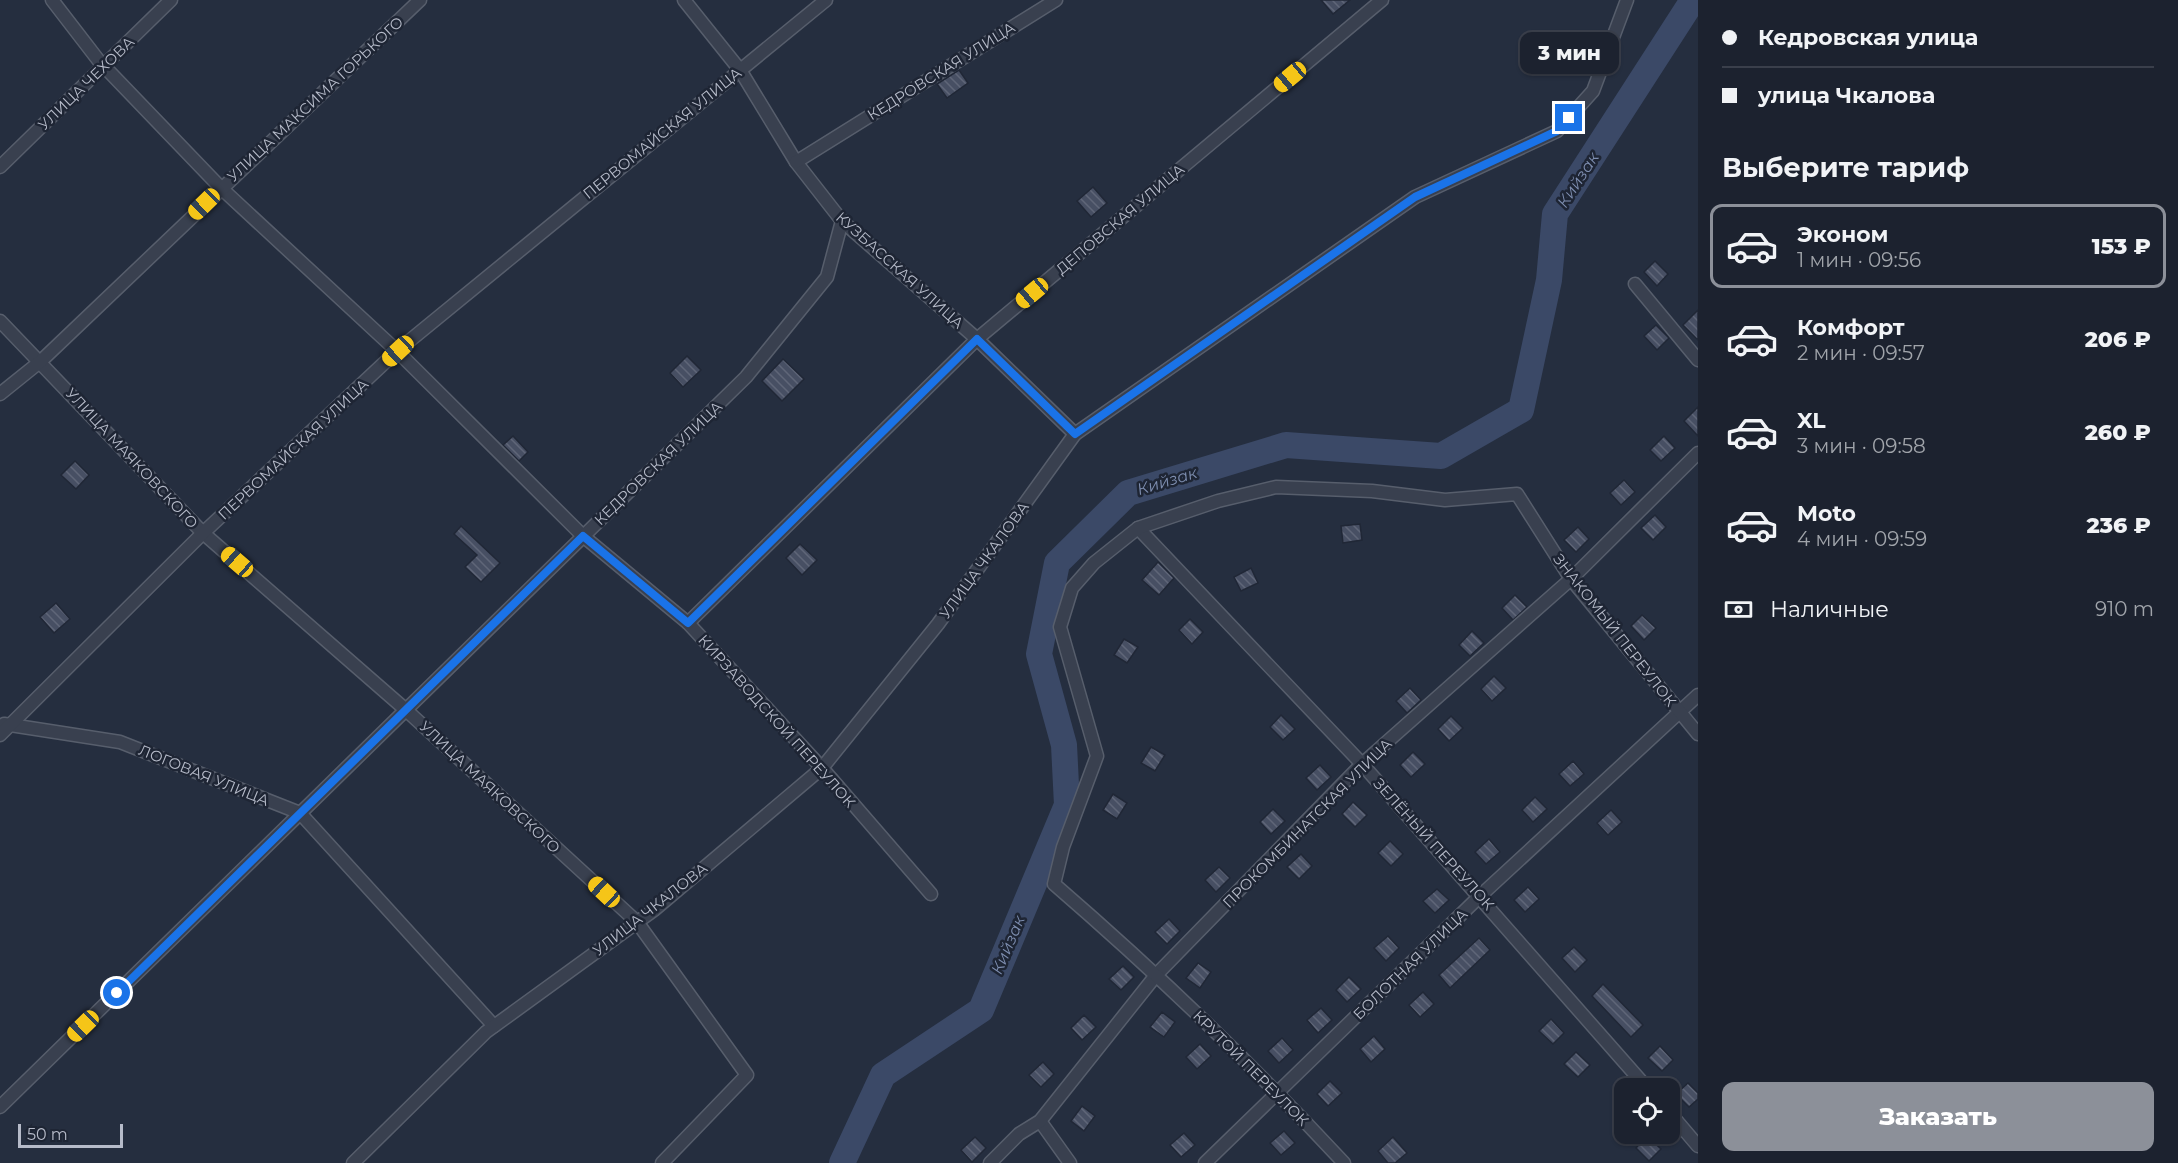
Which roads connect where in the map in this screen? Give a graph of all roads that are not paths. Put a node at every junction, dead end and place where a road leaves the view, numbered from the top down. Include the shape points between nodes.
1 (52, 0) edge
2 (171, 0) edge
3 (420, 0) edge
4 (684, 0) edge
5 (826, 0) edge
6 (1056, 0) edge
7 (1382, 0) edge
8 (1627, 0) edge
9 (104, 66) junction
10 (740, 70) junction
11 (796, 162) junction
12 (0, 167) edge
13 (221, 188) junction
14 (842, 221) junction
15 (1635, 284) dead end
16 (0, 321) edge
17 (977, 339) junction
18 (398, 351) junction
19 (1698, 360) edge
20 (41, 362) junction
21 (0, 394) edge
22 (1075, 434) junction
23 (1698, 453) edge
24 (1138, 528) junction
25 (203, 533) junction
26 (583, 536) junction
27 (1571, 579) junction
28 (688, 623) junction
29 (1698, 695) edge
30 (406, 710) junction
31 (1679, 713) junction
32 (5, 725) edge
33 (1698, 734) edge
34 (0, 735) edge
35 (1362, 764) junction
36 (822, 768) junction
37 (300, 813) junction
38 (931, 894) dead end
39 (1480, 896) junction
40 (637, 922) junction
41 (1157, 974) junction
42 (494, 1026) junction
43 (1638, 1078) edge
44 (1278, 1092) junction
45 (0, 1107) edge
46 (1040, 1121) junction
47 (1680, 1125) edge
48 (1698, 1146) edge
49 (353, 1163) edge
50 (662, 1163) edge
51 (990, 1163) edge
52 (1070, 1163) edge
53 (1205, 1163) edge
54 (1344, 1163) edge

1 - 9 street, КИРЗАВОДСКОЙ ПЕРЕУЛОК
2 - 9 street, УЛИЦА ЧЕХОВА
3 - 13 street, УЛИЦА МАКСИМА ГОРЬКОГО
4 - 10 street, КУЗБАССКАЯ УЛИЦА
5 - 10 street, ПЕРВОМАЙСКАЯ УЛИЦА
6 - 11 street, КЕДРОВСКАЯ УЛИЦА
7 - 17 street, ДЕПОВСКАЯ УЛИЦА
8 - 22 street, УЛИЦА ЧКАЛОВА via 1593,91 1557,131 1415,197
9 - 12 street, УЛИЦА ЧЕХОВА
9 - 13 street, КИРЗАВОДСКОЙ ПЕРЕУЛОК
10 - 11 street, КУЗБАССКАЯ УЛИЦА
10 - 18 street, ПЕРВОМАЙСКАЯ УЛИЦА
11 - 14 street, КУЗБАССКАЯ УЛИЦА
13 - 18 street, КИРЗАВОДСКОЙ ПЕРЕУЛОК
13 - 20 street, УЛИЦА МАКСИМА ГОРЬКОГО
14 - 17 street, КУЗБАССКАЯ УЛИЦА
14 - 26 street, КЕДРОВСКАЯ УЛИЦА via 826,277 746,377
15 - 19 street
16 - 20 street, УЛИЦА МАЯКОВСКОГО
17 - 22 street, КУЗБАССКАЯ УЛИЦА
17 - 28 street, ДЕПОВСКАЯ УЛИЦА
18 - 25 street, ПЕРВОМАЙСКАЯ УЛИЦА
18 - 26 street, КИРЗАВОДСКОЙ ПЕРЕУЛОК
20 - 21 street, УЛИЦА МАКСИМА ГОРЬКОГО
20 - 25 street, УЛИЦА МАЯКОВСКОГО
22 - 36 street, УЛИЦА ЧКАЛОВА via 938,624
23 - 27 street, ПРОКОМБИНАТСКАЯ УЛИЦА
24 - 27 street, ЗНАКОМЫЙ ПЕРЕУЛОК via 1276,486 1445,500 1517,494
24 - 35 street, ЗЕЛЁНЫЙ ПЕРЕУЛОК
24 - 41 street, КРУТОЙ ПЕРЕУЛОК via 1094,563 1072,588 1060,627 1097,756 1063,847 1054,884
25 - 30 street, УЛИЦА МАЯКОВСКОГО
25 - 32 street, ПЕРВОМАЙСКАЯ УЛИЦА
26 - 28 street, КИРЗАВОДСКОЙ ПЕРЕУЛОК
26 - 30 street, КЕДРОВСКАЯ УЛИЦА
27 - 31 street, ЗНАКОМЫЙ ПЕРЕУЛОК
27 - 35 street, ПРОКОМБИНАТСКАЯ УЛИЦА
28 - 36 street, КИРЗАВОДСКОЙ ПЕРЕУЛОК
29 - 31 street, БОЛОТНАЯ УЛИЦА
30 - 37 street, КЕДРОВСКАЯ УЛИЦА
30 - 40 street, УЛИЦА МАЯКОВСКОГО
31 - 33 street, ЗНАКОМЫЙ ПЕРЕУЛОК
31 - 39 street, БОЛОТНАЯ УЛИЦА
32 - 34 street, ПЕРВОМАЙСКАЯ УЛИЦА
32 - 37 street, ЛОГОВАЯ УЛИЦА via 120,742
35 - 39 street, ЗЕЛЁНЫЙ ПЕРЕУЛОК
35 - 41 street, ПРОКОМБИНАТСКАЯ УЛИЦА
36 - 38 street, КИРЗАВОДСКОЙ ПЕРЕУЛОК
36 - 40 street, УЛИЦА ЧКАЛОВА
37 - 42 street, ЛОГОВАЯ УЛИЦА
37 - 45 street, КЕДРОВСКАЯ УЛИЦА
39 - 43 street, ЗЕЛЁНЫЙ ПЕРЕУЛОК
39 - 44 street, БОЛОТНАЯ УЛИЦА
40 - 42 street, УЛИЦА ЧКАЛОВА
40 - 50 street, УЛИЦА МАЯКОВСКОГО via 747,1075
41 - 44 street, КРУТОЙ ПЕРЕУЛОК
41 - 46 street, ПРОКОМБИНАТСКАЯ УЛИЦА
42 - 49 street, УЛИЦА ЧКАЛОВА
44 - 53 street, БОЛОТНАЯ УЛИЦА
44 - 54 street, КРУТОЙ ПЕРЕУЛОК
46 - 51 street, ПРОКОМБИНАТСКАЯ УЛИЦА via 1019,1134
46 - 52 street
47 - 48 street

